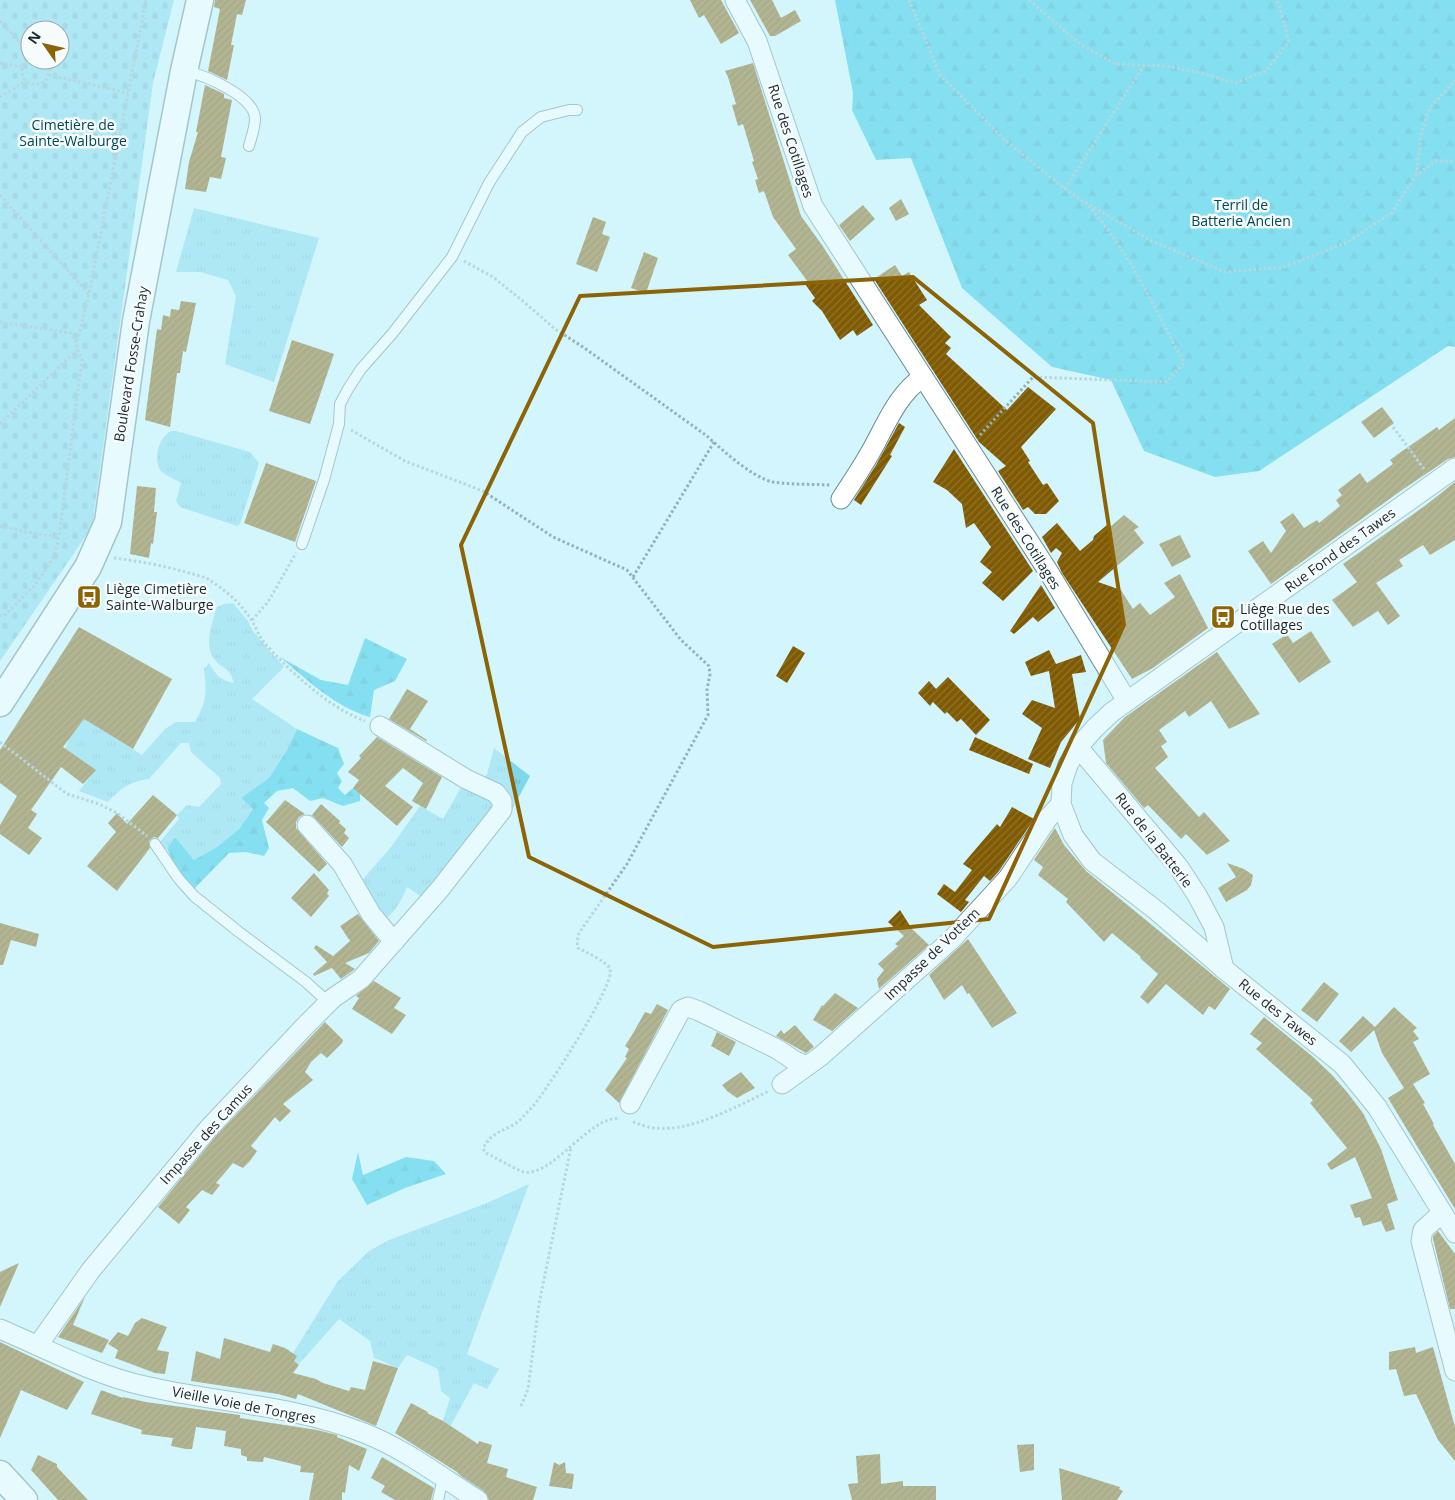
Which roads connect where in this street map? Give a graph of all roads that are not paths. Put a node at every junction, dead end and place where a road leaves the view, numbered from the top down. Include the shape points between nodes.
1 (200, 0) edge
2 (736, 0) edge
3 (184, 70) junction
4 (577, 110) dead end
5 (249, 146) dead end
6 (923, 377) junction
7 (1455, 468) edge
8 (846, 492) road end
9 (302, 544) road end
10 (1126, 701) junction
11 (0, 703) edge
12 (380, 726) road end
13 (1078, 747) junction
14 (1061, 804) junction
15 (307, 825) dead end
16 (155, 844) road end
17 (394, 942) junction
18 (1224, 969) junction
19 (328, 1003) junction
20 (807, 1066) junction
21 (782, 1084) road end
22 (630, 1104) dead end
23 (1442, 1213) junction
24 (1455, 1233) edge
25 (0, 1329) edge
26 (38, 1345) junction
27 (1455, 1371) edge
28 (0, 1474) edge
29 (443, 1478) junction
30 (24, 1500) edge
31 (438, 1500) edge
32 (478, 1500) edge

1 - 3 street, Boulevard Fosse-Crahay
2 - 6 street, Rue des Cotillages via 758,41 813,206
3 - 5 lane via 218,83 251,105 255,118
3 - 11 street, Boulevard Fosse-Crahay via 136,321 108,522 88,567
4 - 9 lane via 541,117 522,132 489,183 452,257 356,376 340,404 339,424 324,480
6 - 8 street via 906,392
6 - 10 street, Rue des Cotillages via 1048,571
7 - 10 street, Rue Fond des Tawes
10 - 13 street, Rue des Tawes
12 - 17 street, Impasse des Camus via 466,779 496,793 502,801 502,810
13 - 14 street, Rue des Tawes via 1062,783
13 - 18 street, Rue de la Batterie via 1178,866 1197,894 1214,927
14 - 18 street, Rue des Tawes via 1073,835 1092,861
14 - 20 street, Impasse de Vottem via 1008,878 951,940
15 - 17 street via 342,864 371,914
16 - 19 lane via 194,896 306,982
17 - 19 street, Impasse des Camus via 361,979
18 - 23 street, Rue des Tawes via 1342,1064 1377,1107
19 - 26 street, Impasse des Camus via 208,1129 154,1192 91,1270
20 - 21 street, Impasse de Vottem
20 - 22 street via 688,1007 681,1010
23 - 24 street, Rue des Tawes
23 - 27 street via 1424,1230 1421,1240
25 - 26 street, Vieille Voie de Tongres
26 - 29 street, Vieille Voie de Tongres via 114,1378 318,1418 364,1433 394,1447
28 - 30 street
29 - 31 lane
29 - 32 street, Vieille Voie de Tongres

